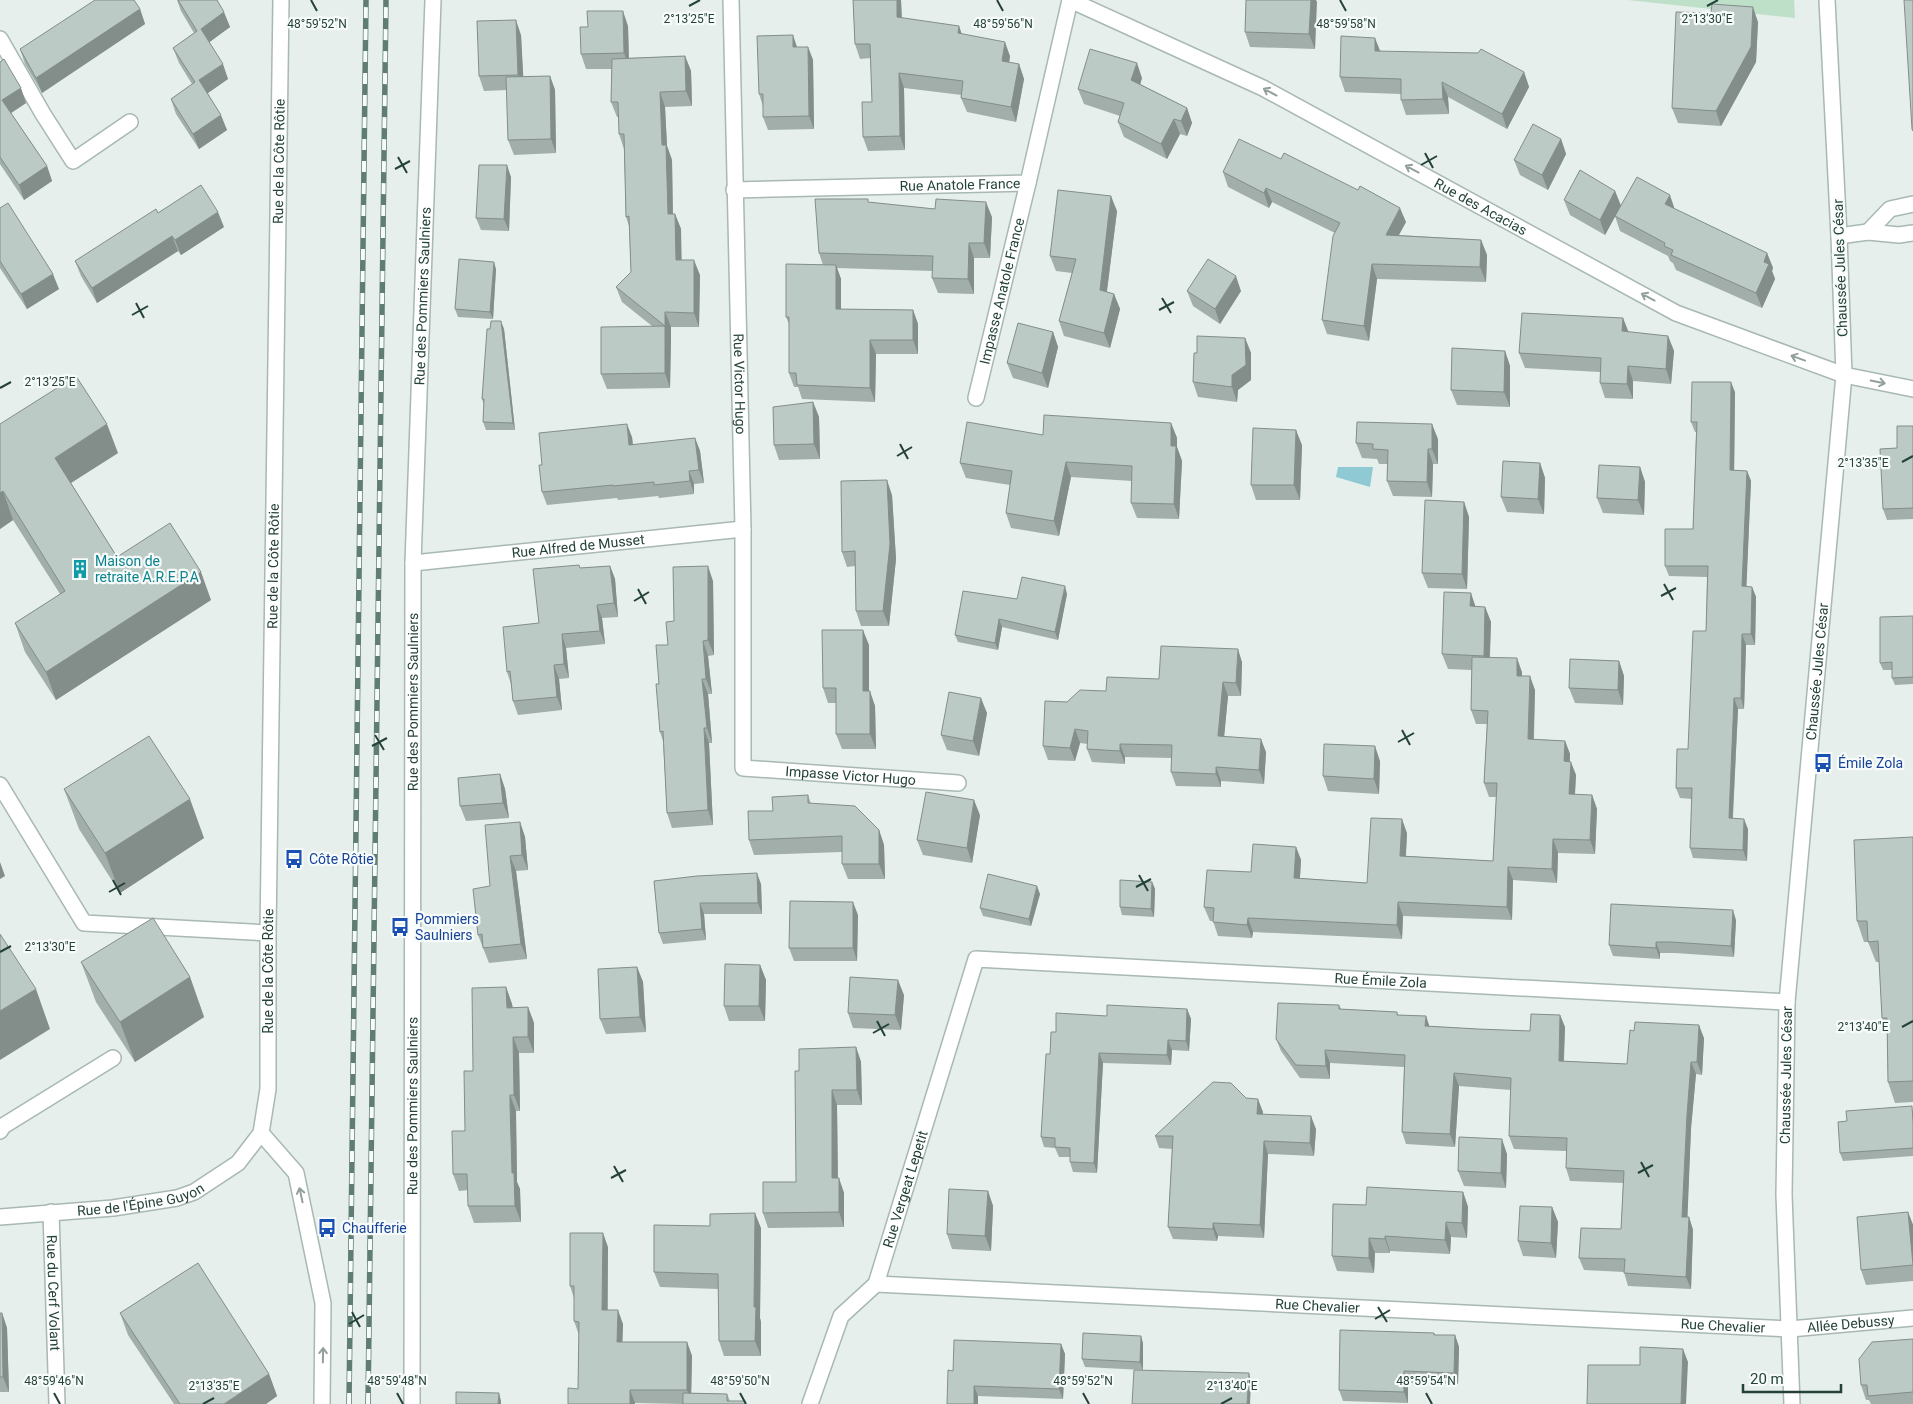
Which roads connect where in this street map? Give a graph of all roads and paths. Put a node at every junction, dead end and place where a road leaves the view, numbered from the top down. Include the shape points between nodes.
1 (281, 0) edge
2 (433, 0) edge
3 (731, 0) edge
4 (1070, 0) edge
5 (1827, 0) edge
6 (0, 39) edge
7 (130, 122) dead end
8 (1028, 183) junction
9 (734, 190) junction
10 (1913, 204) edge
11 (1868, 232) junction
12 (1913, 233) edge
13 (1839, 236) junction
14 (1844, 375) junction
15 (1913, 389) edge
16 (976, 398) dead end
17 (743, 529) junction
18 (413, 563) junction
19 (743, 768) joint
20 (958, 783) dead end
21 (0, 785) edge
22 (268, 933) junction
23 (976, 959) joint
24 (1787, 1002) junction
25 (113, 1058) dead end
26 (0, 1131) edge
27 (260, 1133) junction
28 (51, 1212) junction
29 (0, 1217) edge
30 (876, 1284) junction
31 (1913, 1318) edge
32 (1790, 1329) junction
33 (57, 1404) edge
34 (322, 1404) edge
35 (412, 1404) edge
36 (810, 1404) edge
37 (1792, 1404) edge

1 - 22 street, Rue de la Côte Rôtie
2 - 18 street, Rue des Pommiers Saulniers
3 - 9 street, Rue Victor Hugo
4 - 8 street, Rue Anatole France
14 -> 4 street, Rue des Acacias via 1676,313 1263,88
5 - 13 street, Chaussée Jules César
6 - 7 street via 73,161
8 - 9 street, Rue Anatole France
8 - 16 street, Impasse Anatole France
9 - 17 street, Rue Victor Hugo
10 - 11 street via 1890,209
11 - 12 street
11 - 13 street
13 - 14 street, Chaussée Jules César
14 -> 15 street
14 - 24 street, Chaussée Jules César
17 - 18 street, Rue Alfred de Musset
17 - 19 street, Rue Victor Hugo
18 - 35 street, Rue des Pommiers Saulniers
19 - 20 street, Impasse Victor Hugo
21 - 22 street via 84,923
22 - 27 street, Rue de la Côte Rôtie via 268,1089
23 - 24 street, Rue Émile Zola
23 - 30 street, Rue Vergeat Lepetit
24 - 32 street, Chaussée Jules César via 1784,1195
25 - 26 street via 3,1126
27 - 28 street, Rue de l'Épine Guyon via 238,1163 194,1192 177,1198 113,1208
34 -> 27 street via 323,1303 296,1173
28 - 29 street, Rue de l'Épine Guyon
28 - 33 street, Rue du Cerf Volant
30 - 32 street, Rue Chevalier
30 - 36 street via 841,1316
31 - 32 street, Allée Debussy
32 - 37 street, Chaussée Jules César

